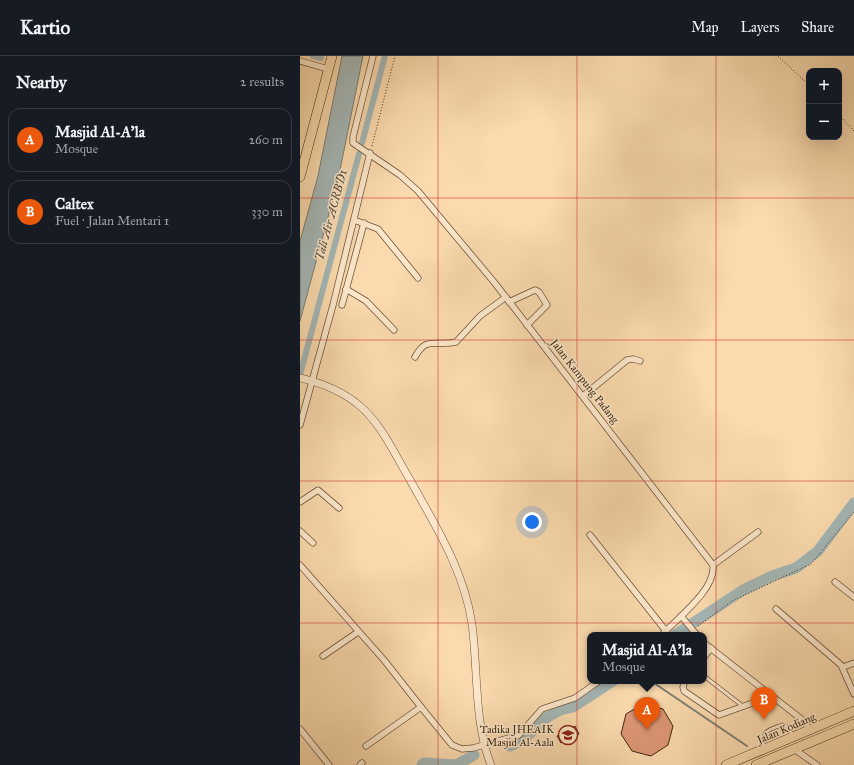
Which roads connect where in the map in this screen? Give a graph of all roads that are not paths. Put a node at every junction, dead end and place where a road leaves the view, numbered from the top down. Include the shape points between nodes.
1 (332, 56) edge
2 (373, 56) edge
3 (300, 61) edge
4 (328, 69) junction
5 (370, 153) junction
6 (303, 156) edge
7 (300, 176) edge
8 (354, 220) junction
9 (364, 223) junction
10 (418, 278) dead end
11 (346, 289) junction
12 (508, 300) junction
13 (342, 305) dead end
14 (527, 325) junction
15 (394, 330) dead end
16 (415, 357) dead end
17 (640, 361) dead end
18 (307, 380) edge
19 (583, 396) junction
20 (300, 425) edge
21 (300, 502) edge
22 (339, 508) dead end
23 (300, 531) edge
24 (758, 532) dead end
25 (590, 535) dead end
26 (313, 543) dead end
27 (300, 565) edge
28 (713, 565) junction
29 (835, 582) dead end
30 (854, 597) edge
31 (776, 609) dead end
32 (683, 618) junction
33 (358, 632) junction
34 (663, 632) edge
35 (665, 632) edge
36 (694, 632) edge
37 (707, 645) edge
38 (711, 648) junction
39 (707, 653) edge
40 (323, 656) dead end
41 (854, 663) edge
42 (843, 667) junction
43 (707, 678) edge
44 (595, 684) edge
45 (684, 684) edge
46 (854, 693) edge
47 (772, 696) junction
48 (421, 707) junction
49 (744, 707) junction
50 (854, 711) edge
51 (854, 724) edge
52 (300, 729) edge
53 (810, 731) junction
54 (795, 737) junction
55 (366, 746) dead end
56 (485, 746) junction
57 (794, 749) junction
58 (764, 750) junction
59 (729, 764) edge
60 (329, 765) edge
61 (491, 765) edge
62 (756, 765) edge
63 (817, 765) edge

1 - 4 main road
2 - 5 street, Jalan Kampung Padang via 352,140 358,147
3 - 4 street
4 - 6 main road
5 - 8 street
5 - 12 street, Jalan Kampung Padang via 418,191
6 - 7 main road
8 - 9 street
8 - 18 street
9 - 10 street via 378,228
9 - 11 street
11 - 13 street
11 - 15 street via 366,301
12 - 14 street, Jalan Kampung Padang
12 - 14 street via 535,290 539,292 547,305
12 - 16 street via 480,316 456,342 425,344
14 - 19 street, Jalan Kampung Padang
17 - 19 street via 627,360
18 - 20 street
18 - 56 street via 328,386 348,397 377,424 450,554 465,590 472,624
19 - 28 street, Jalan Kampung Padang
21 - 22 street via 318,490
23 - 26 street
24 - 28 street
25 - 34 street
27 - 33 street
28 - 32 street via 711,578 705,590
29 - 30 street
31 - 42 street
32 - 35 street
32 - 36 street
33 - 40 street
33 - 48 street
37 - 38 street
38 - 39 street
38 - 47 street
41 - 42 street
42 - 46 street
43 - 49 lane
44 - 56 street via 575,698 542,709 519,735
45 - 49 street via 684,691 718,715
47 - 49 street
47 - 53 street via 805,722
48 - 55 street
48 - 56 street via 452,745 462,749
50 - 53 main road, Jalan Kodiang
51 - 57 main road, Jalan Kodiang
52 - 60 street
53 - 54 main road, Jalan Kodiang
54 - 58 main road, Jalan Kodiang
54 - 58 lane via 782,725 764,734
56 - 61 street
57 - 62 main road, Jalan Kodiang
57 - 63 street
58 - 59 main road, Jalan Kodiang

